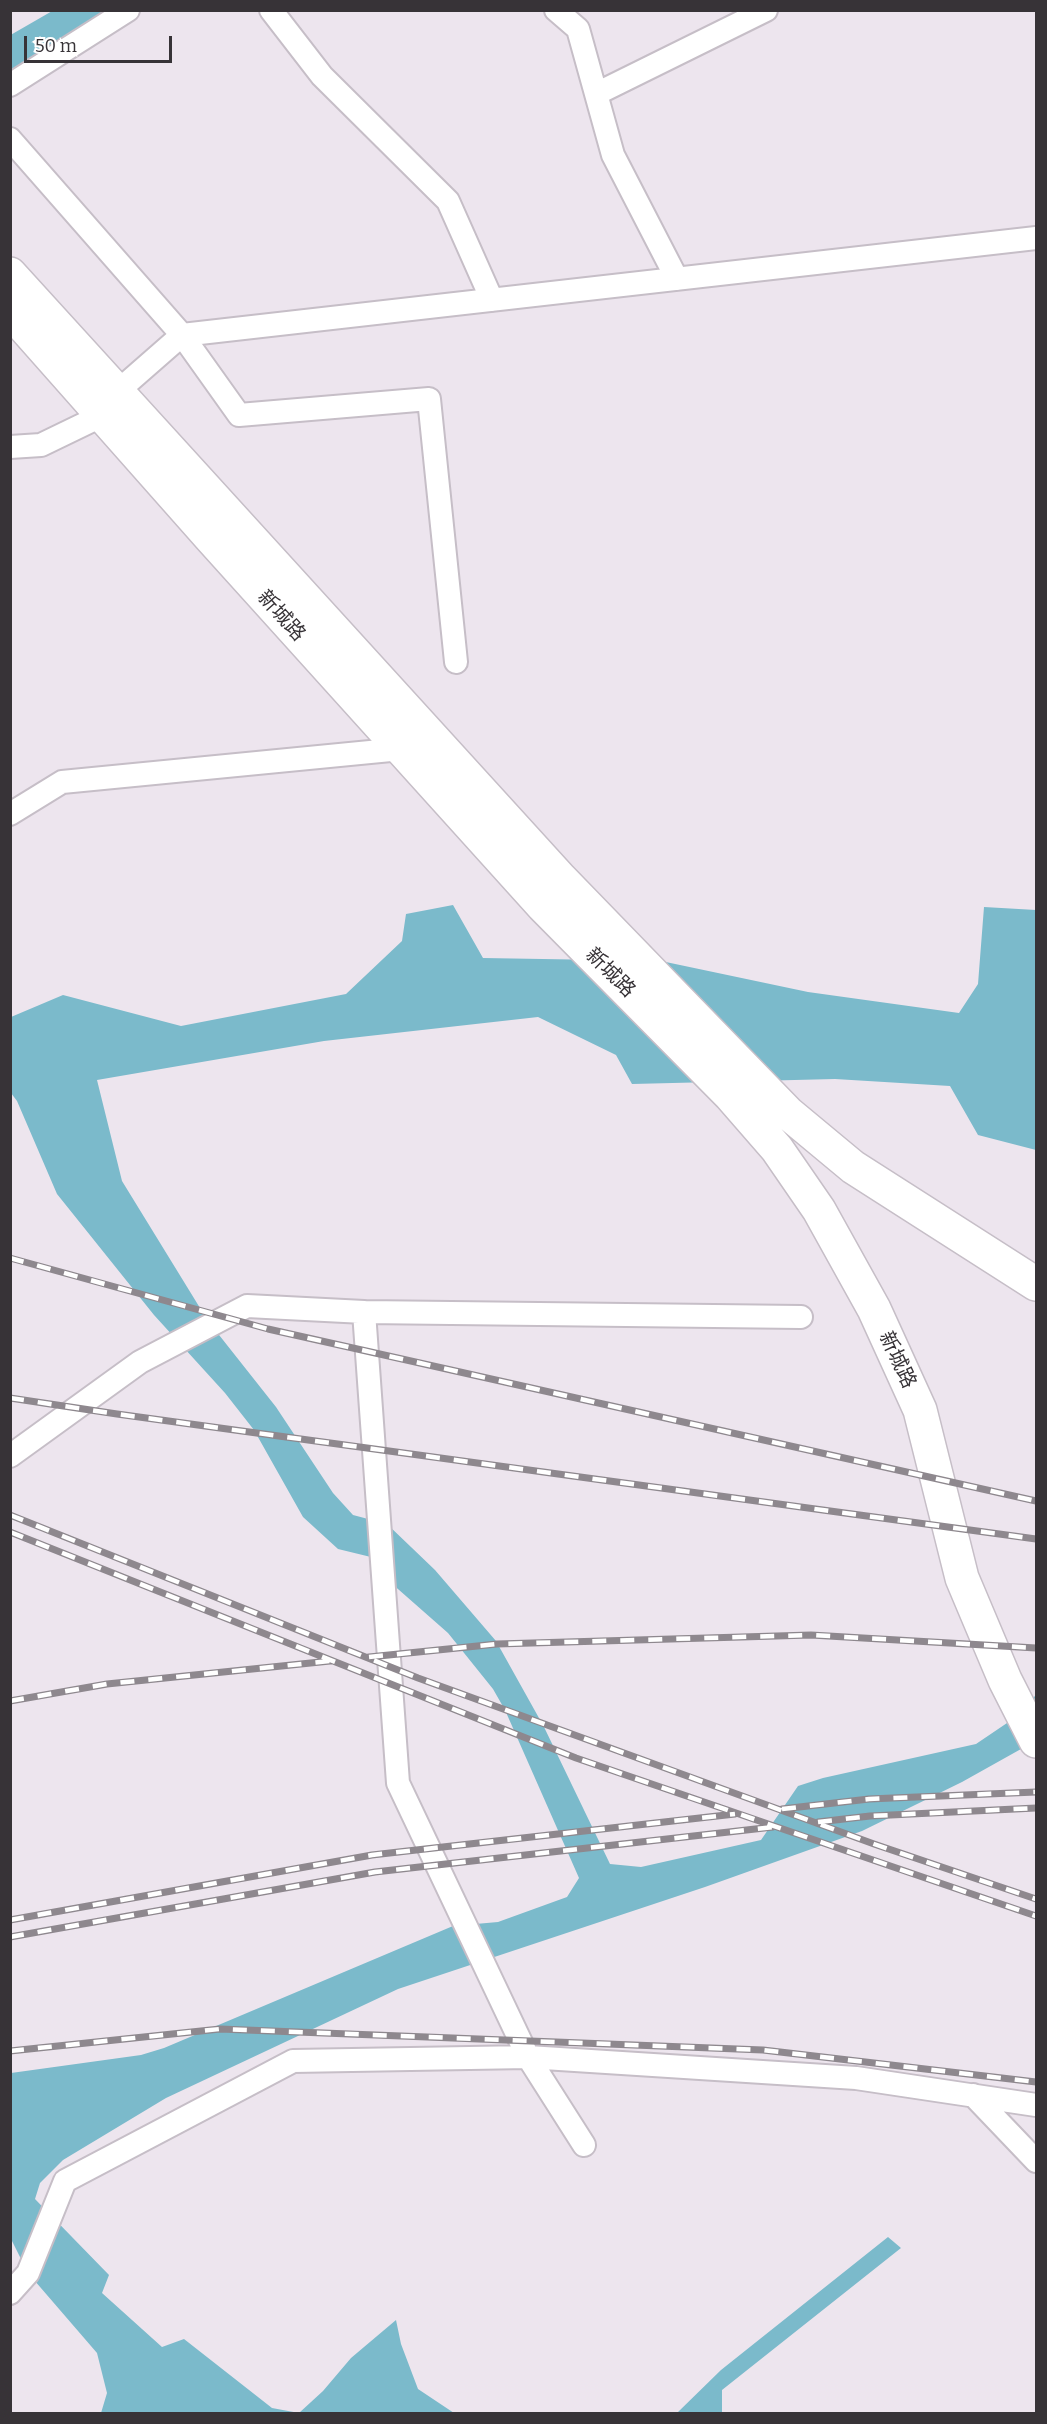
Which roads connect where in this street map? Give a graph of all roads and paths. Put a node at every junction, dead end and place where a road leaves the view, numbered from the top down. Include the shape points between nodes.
1 (128, 10) edge
2 (271, 10) edge
3 (556, 10) edge
4 (766, 10) edge
5 (10, 85) edge
6 (596, 94) junction
7 (10, 139) edge
8 (1036, 238) edge
9 (10, 274) edge
10 (677, 279) junction
11 (492, 300) junction
12 (10, 311) edge
13 (182, 335) junction
14 (110, 403) junction
15 (10, 447) edge
16 (456, 662) dead end
17 (401, 748) junction
18 (10, 813) edge
19 (1036, 1284) edge
20 (364, 1312) junction
21 (801, 1317) dead end
22 (10, 1456) edge
23 (1036, 1741) edge
24 (528, 2057) junction
25 (973, 2096) junction
26 (1036, 2105) edge
27 (584, 2145) dead end
28 (1036, 2161) edge
29 (10, 2293) edge

1 - 5 street
2 - 11 street via 322,76 448,201
3 - 6 street via 578,29
4 - 6 street
6 - 10 street via 613,155
7 - 13 street
8 - 10 street
9 - 14 main road, 新城路
10 - 11 street
11 - 13 street
12 - 14 main road, 新城路
13 - 14 street
13 - 16 street via 238,415 429,399
14 - 15 street via 42,445
14 - 17 main road, 新城路 via 211,538
14 - 19 main road, 新城路 via 788,1113 853,1167
17 - 18 street via 62,782
17 - 23 main road, 新城路 via 543,906 720,1085 777,1149 819,1210 874,1309 921,1410 962,1578 1005,1680
20 - 21 street
20 - 22 street via 247,1306 140,1362
20 - 24 street via 398,1783
24 - 25 street via 856,2078
24 - 27 street
24 - 29 street via 293,2061 65,2181 28,2273
25 - 26 street
25 - 28 street

